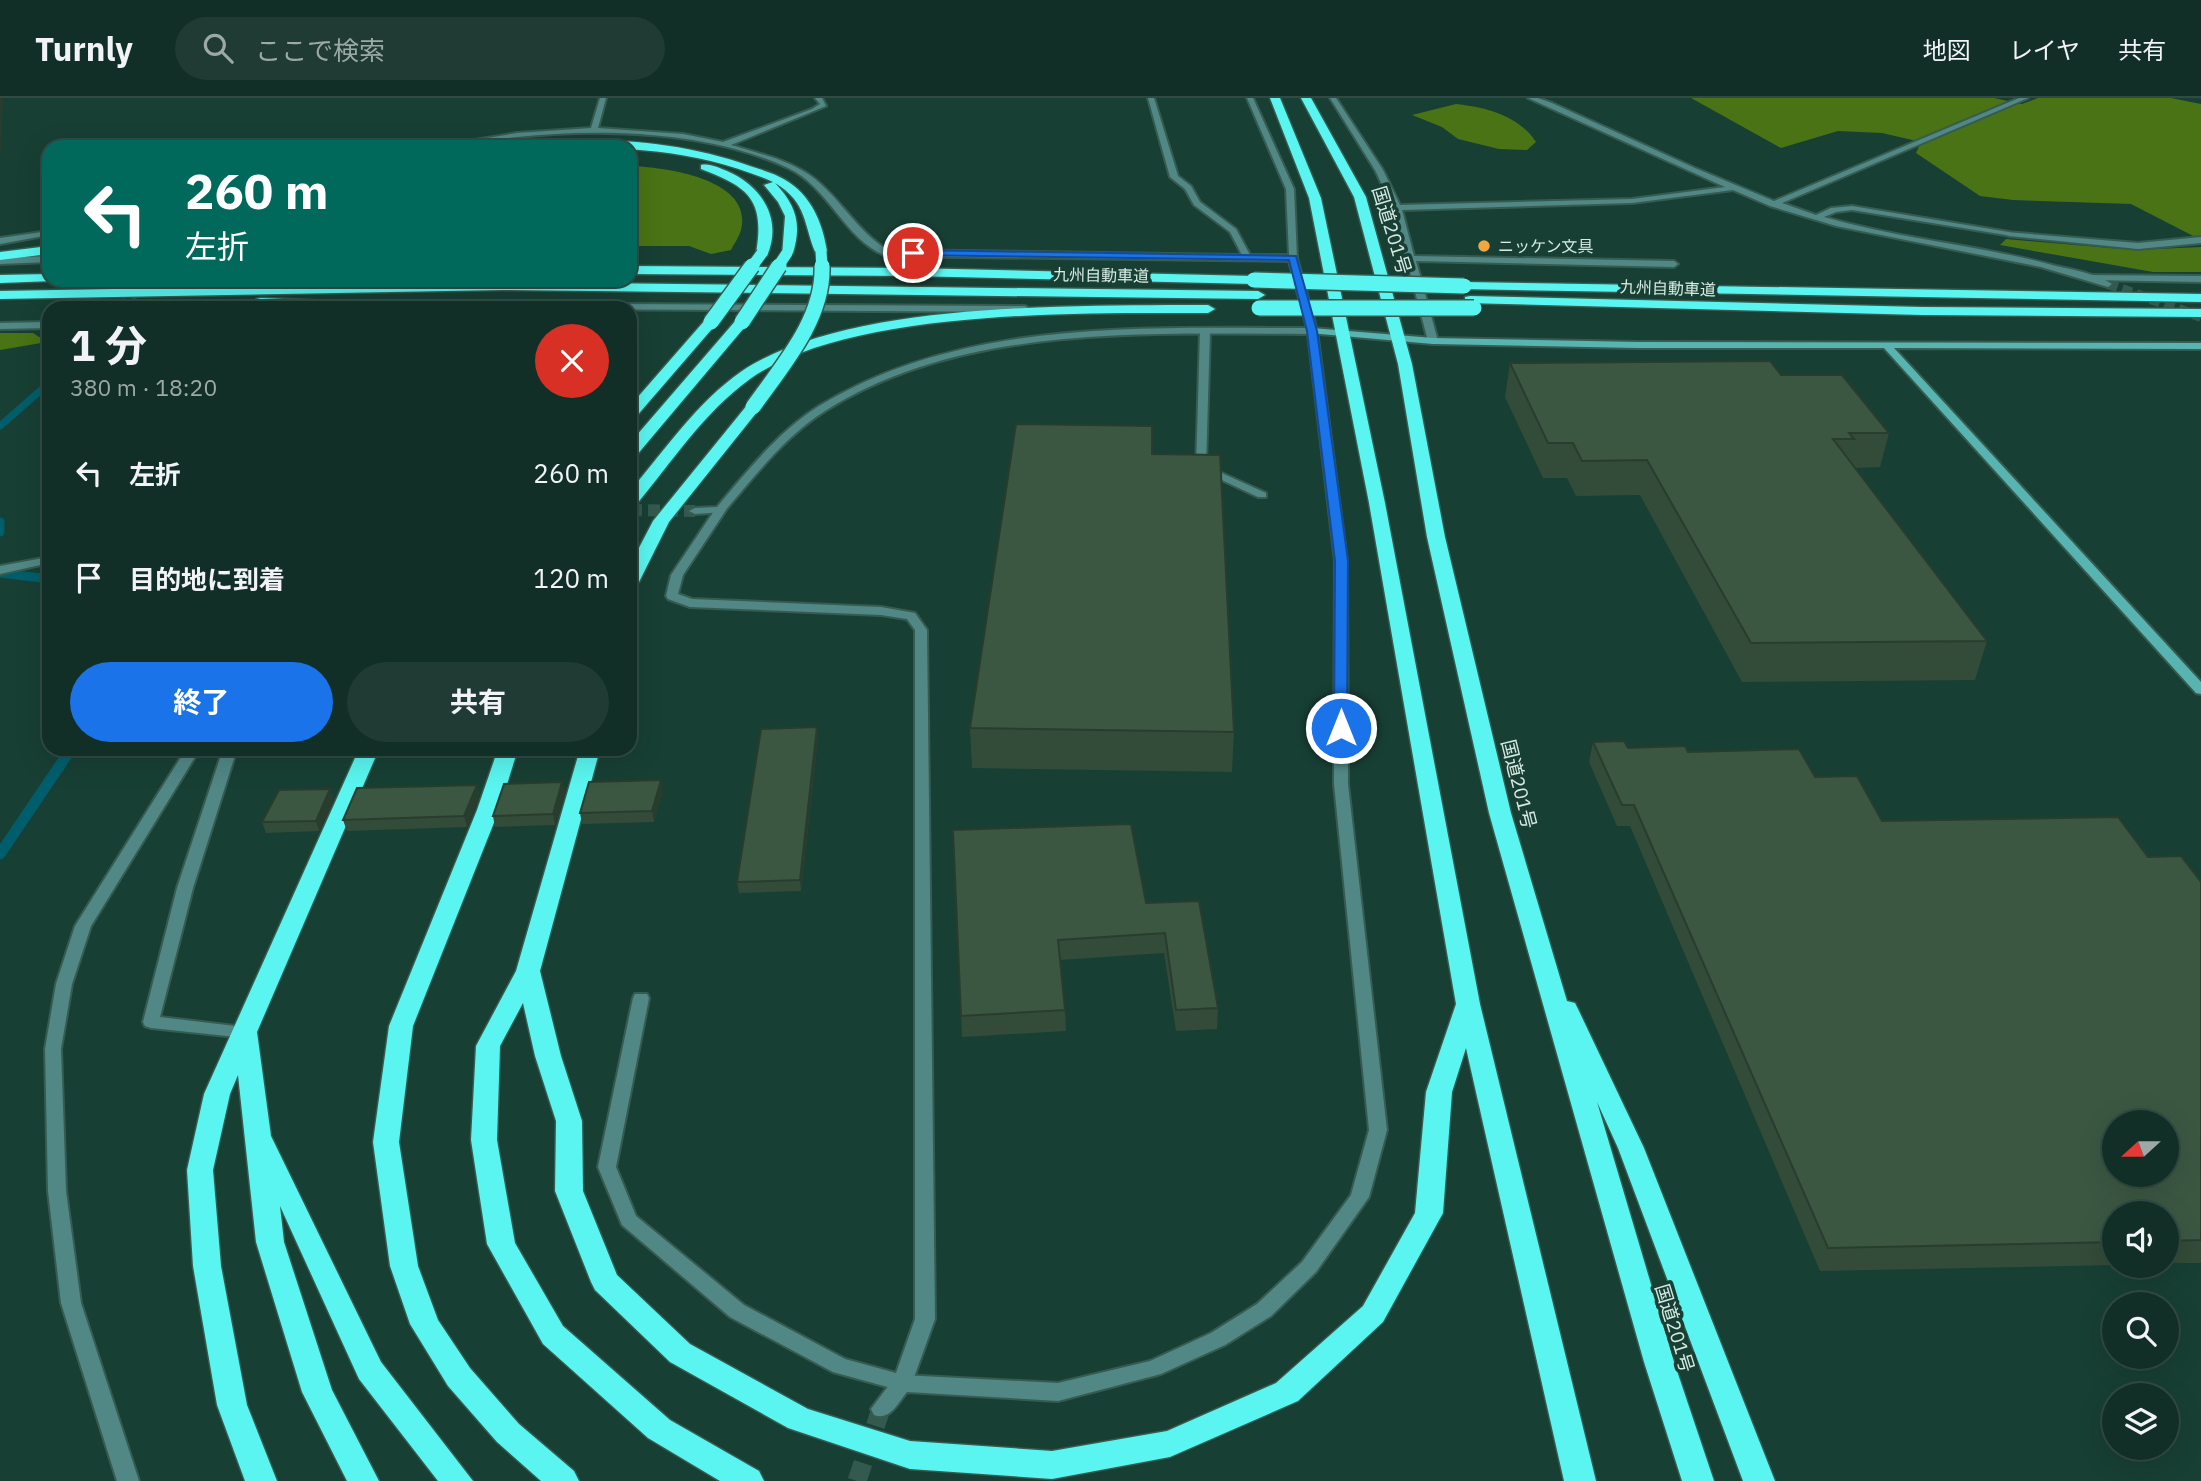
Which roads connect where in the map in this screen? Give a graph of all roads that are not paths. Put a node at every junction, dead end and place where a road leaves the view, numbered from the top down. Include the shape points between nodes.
1 (603, 98) edge
2 (818, 98) edge
3 (1151, 98) edge
4 (1250, 98) edge
5 (1275, 98) edge
6 (1306, 98) edge
7 (1333, 98) edge
8 (1531, 98) edge
9 (2025, 98) edge
10 (594, 131) junction
11 (483, 140) edge
12 (723, 145) junction
13 (637, 146) edge
14 (637, 154) edge
15 (755, 171) junction
16 (1731, 189) junction
17 (1773, 204) junction
18 (1397, 208) junction
19 (1817, 217) junction
20 (42, 234) edge
21 (2201, 240) edge
22 (0, 241) edge
23 (42, 251) edge
24 (1245, 255) junction
25 (0, 258) edge
26 (1293, 258) junction
27 (1411, 258) junction
28 (42, 259) edge
29 (637, 261) edge
30 (1674, 264) dead end
31 (637, 270) edge
32 (911, 272) junction
33 (2089, 277) junction
34 (42, 278) edge
35 (0, 279) edge
36 (2201, 279) edge
37 (2108, 284) tunnel mouth
38 (446, 287) edge
39 (549, 287) edge
40 (0, 295) edge
41 (2201, 298) edge
42 (1258, 302) junction
43 (0, 305) edge
44 (42, 305) edge
45 (637, 307) edge
46 (1040, 310) junction
47 (2201, 313) edge
48 (42, 325) edge
49 (0, 326) edge
50 (1205, 331) junction
51 (1312, 331) junction
52 (1344, 335) junction
53 (1397, 337) junction
54 (1433, 341) junction
55 (1885, 344) junction
56 (2201, 346) edge
57 (637, 407) edge
58 (637, 445) edge
59 (637, 493) edge
60 (1262, 495) dead end
61 (720, 510) junction
62 (695, 511) tunnel mouth
63 (42, 561) edge
64 (637, 568) edge
65 (0, 570) edge
66 (2201, 690) edge
67 (189, 756) edge
68 (228, 756) edge
69 (366, 756) edge
70 (506, 756) edge
71 (588, 756) edge
72 (1537, 947) junction
73 (528, 971) junction
74 (641, 998) dead end
75 (1468, 1004) junction
76 (246, 1032) junction
77 (256, 1126) junction
78 (902, 1383) junction
79 (881, 1409) tunnel mouth
80 (128, 1481) edge
81 (261, 1481) edge
82 (363, 1481) edge
83 (457, 1481) edge
84 (563, 1481) edge
85 (748, 1481) edge
86 (1580, 1481) edge
87 (1698, 1481) edge
88 (1759, 1481) edge

1 - 10 street
2 - 12 street via 824,104 814,110
3 - 24 street via 1174,177 1233,231
4 - 26 street via 1290,189
5 - 52 highway via 1315,198
6 - 53 highway, 国道201号 via 1360,197
7 - 18 street via 1379,170
8 - 16 street
9 - 17 street
10 - 11 street
10 - 12 street via 657,134
12 - 24 street via 802,172 824,190 871,246 886,253
13 - 15 highway via 717,158
14 - 57 highway, bridge via 694,163 738,180 763,204 767,218 762,253 711,322
15 - 58 highway, bridge via 784,199 795,230 787,253 742,321
15 - 64 highway, bridge via 776,178 808,207 817,228 824,270 816,303 802,337 753,407 661,521
16 - 17 street
16 - 18 street via 1632,201
17 - 19 street
18 - 27 street
19 - 21 street via 1852,208 2009,234 2138,246
19 - 33 street
20 - 22 street
23 - 25 highway
24 - 26 street
25 - 28 street
26 - 51 street
27 - 30 street
27 - 54 street
29 - 32 highway
31 - 32 highway, 九州自動車道
32 - 41 highway, 九州自動車道, bridge
33 - 36 street
33 - 37 street
34 - 35 highway
38 - 40 highway, 九州自動車道
39 - 42 highway, 九州自動車道
42 - 46 highway
42 - 47 highway, 九州自動車道, bridge
43 - 44 highway
45 - 46 street
46 - 59 highway via 938,318 856,333 773,359 744,377 705,414
48 - 49 street
50 - 51 street
50 - 60 street via 1201,468
50 - 61 street via 1122,332 1039,341 951,356 875,379 821,409 774,448
51 - 52 street
51 - 78 street via 1341,561 1341,784 1378,1130 1360,1197 1308,1267 1264,1310 1218,1339 1154,1368 1058,1392
52 - 53 street
52 - 75 highway
53 - 54 street
53 - 72 highway, 国道201号 via 1436,537 1500,813
54 - 55 street
55 - 56 street
55 - 66 street
61 - 62 street
61 - 78 street via 677,575 672,596 690,603 881,611 911,617 921,630 925,1319
63 - 65 street
67 - 80 street via 83,926 64,984 53,1049 57,1191 71,1303
68 - 76 street via 185,888 151,1022
69 - 76 highway
70 - 84 highway via 401,1026 386,1142 404,1266 425,1324 459,1377 508,1433
71 - 73 highway
72 - 87 highway, 国道201号
72 - 88 highway via 1631,1148
73 - 75 highway via 569,1121 569,1191 605,1282 680,1353 799,1419 910,1455 1052,1465 1170,1444 1287,1392 1373,1314 1429,1213 1439,1092
73 - 85 highway via 488,1046 484,1140 501,1244 553,1335 659,1429
74 - 78 street via 607,1167 629,1220 737,1311 840,1366
75 - 86 highway
76 - 77 highway
76 - 81 highway via 217,1094 200,1170 207,1266 232,1405
77 - 82 highway via 270,1242 317,1392
77 - 83 highway via 370,1370
78 - 79 street

